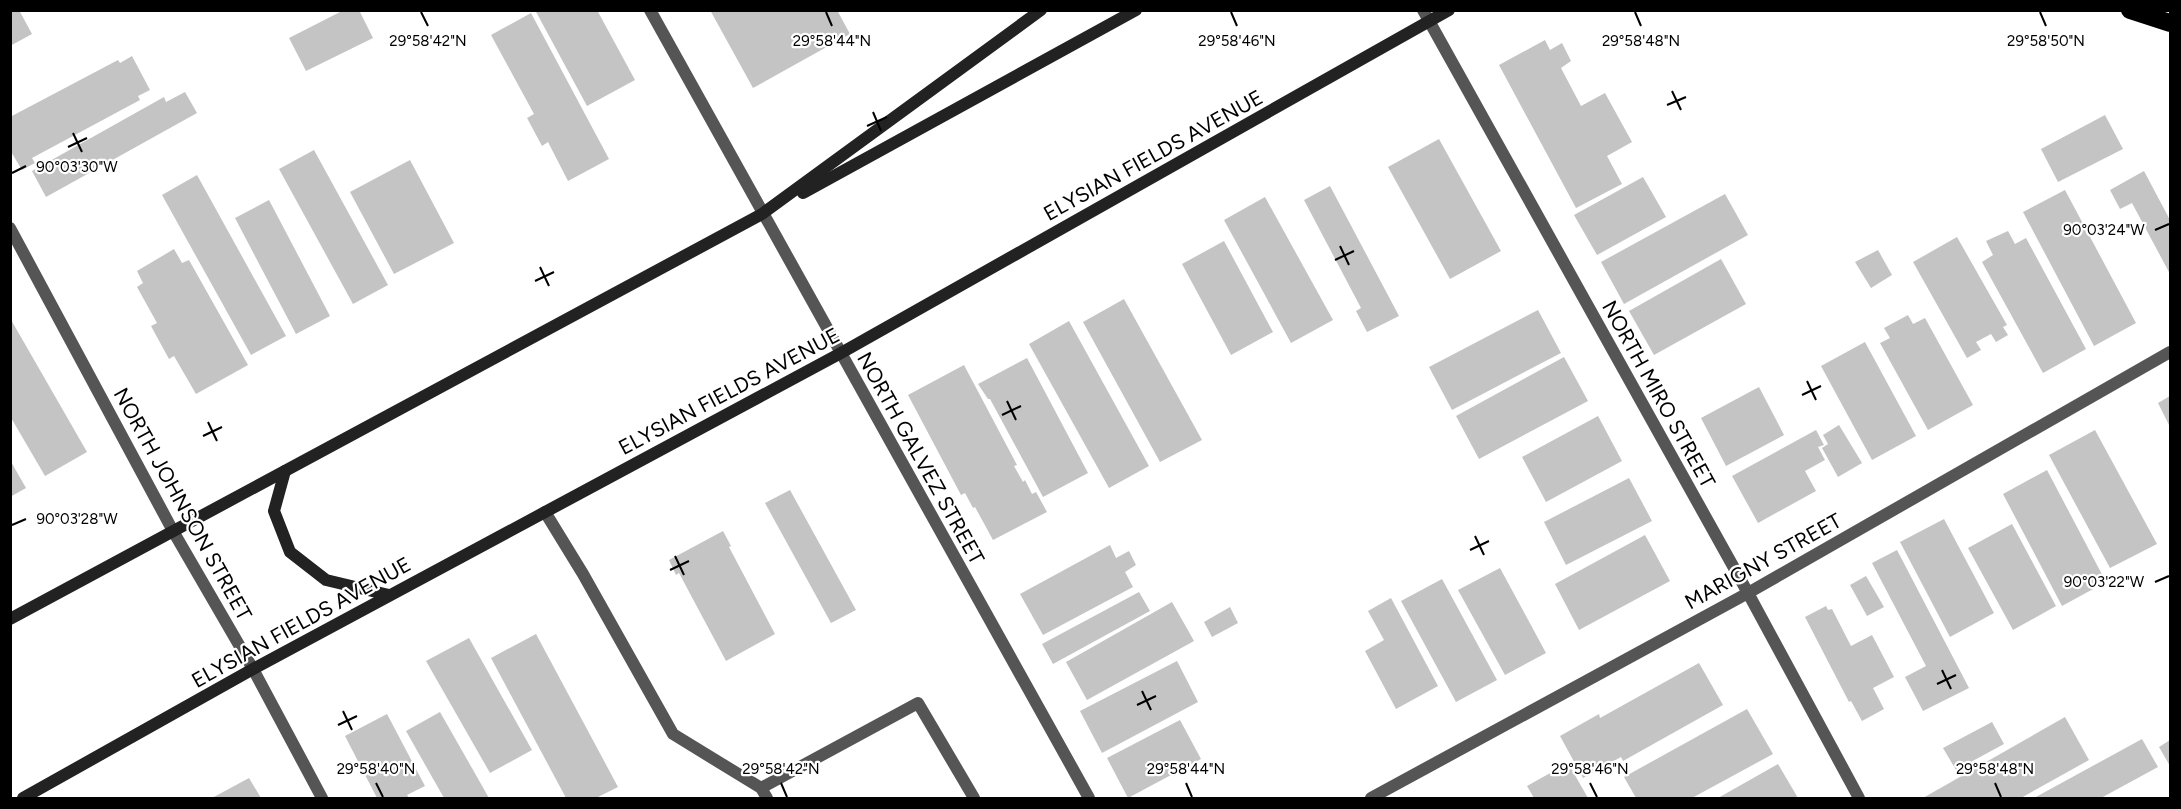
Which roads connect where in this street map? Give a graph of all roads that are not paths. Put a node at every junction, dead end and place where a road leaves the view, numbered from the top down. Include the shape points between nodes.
1 (650, 10) edge
2 (1041, 10) edge
3 (1136, 10) edge
4 (1449, 10) edge
5 (2130, 10) edge
6 (1426, 16) edge
7 (2170, 24) edge
8 (762, 214) junction
9 (10, 228) edge
10 (2170, 352) edge
11 (841, 353) junction
12 (285, 471) junction
13 (545, 512) junction
14 (174, 531) junction
15 (1748, 593) junction
16 (389, 595) junction
17 (10, 619) edge
18 (253, 669) junction
19 (764, 794) edge
20 (23, 798) edge
21 (322, 798) edge
22 (974, 798) edge
23 (1089, 798) edge
24 (1371, 798) edge
25 (1859, 798) edge

1 - 8 street, NORTH GALVEZ STREET
2 - 8 main road
3 - 8 main road
4 - 6 main road, ELYSIAN FIELDS AVENUE
5 - 7 highway
6 - 11 main road, ELYSIAN FIELDS AVENUE
6 - 15 street, NORTH MIRO STREET
8 - 11 street, NORTH GALVEZ STREET
8 - 12 main road
9 - 14 street, NORTH JOHNSON STREET
10 - 15 street, MARIGNY STREET
11 - 13 main road, ELYSIAN FIELDS AVENUE
11 - 23 street, NORTH GALVEZ STREET
12 - 14 main road
12 - 16 main road via 274,511 290,552 326,580
13 - 16 main road, ELYSIAN FIELDS AVENUE
13 - 19 street via 673,734
14 - 17 main road
14 - 18 street, NORTH JOHNSON STREET
15 - 24 street, MARIGNY STREET
15 - 25 street, NORTH MIRO STREET
16 - 18 main road, ELYSIAN FIELDS AVENUE
18 - 20 main road, ELYSIAN FIELDS AVENUE
18 - 21 street, NORTH JOHNSON STREET
19 - 22 street via 918,703

